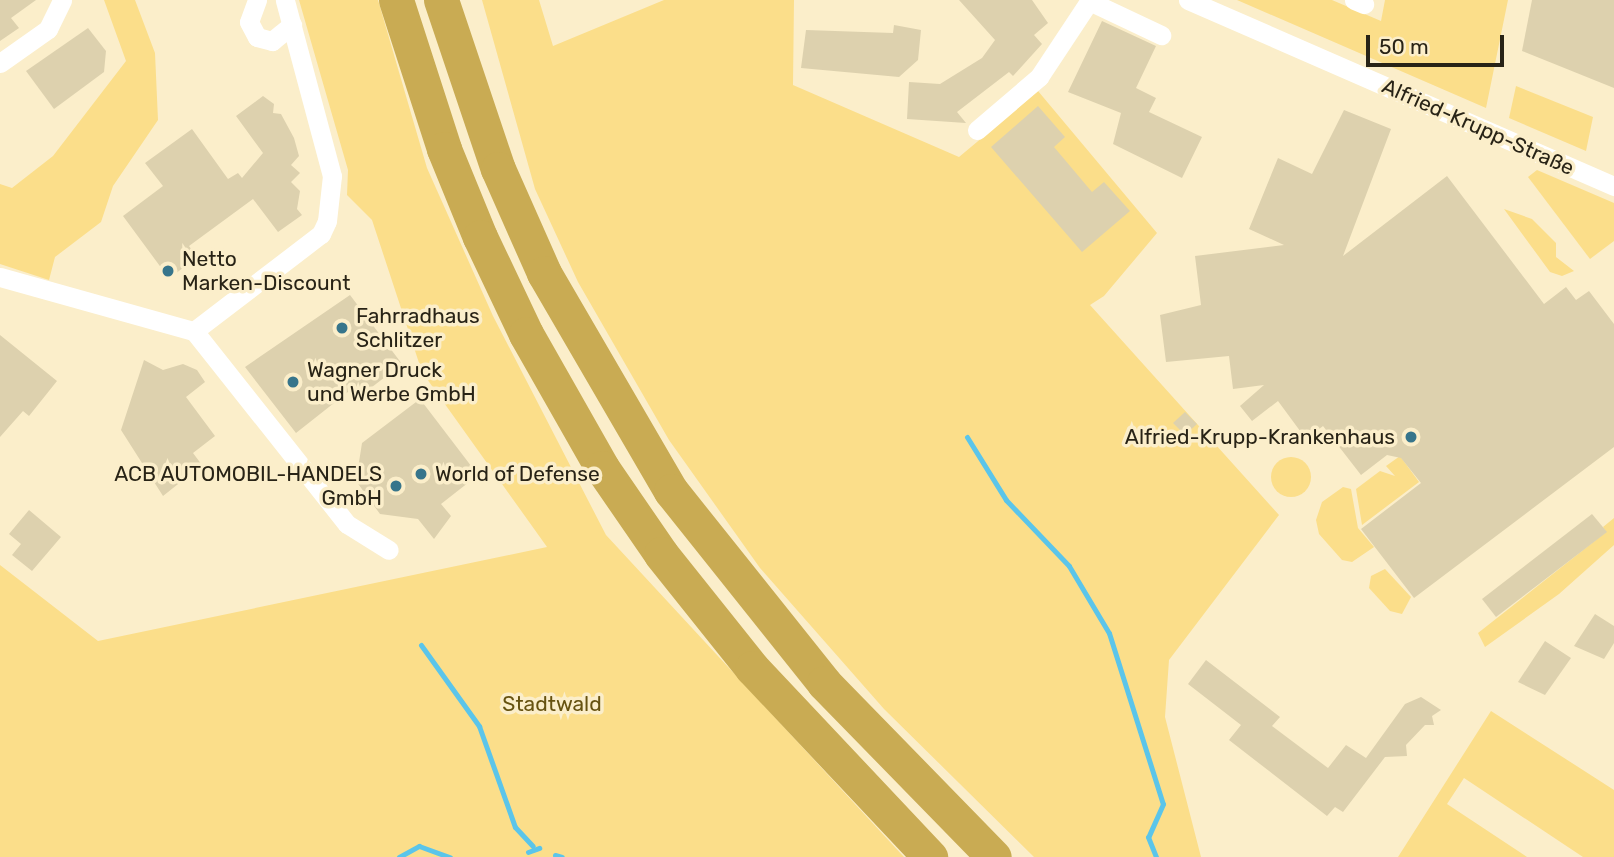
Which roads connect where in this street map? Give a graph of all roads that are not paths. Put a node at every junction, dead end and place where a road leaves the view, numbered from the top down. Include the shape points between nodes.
1 (62, 0) edge
2 (257, 0) edge
3 (285, 0) edge
4 (396, 0) edge
5 (442, 0) edge
6 (1089, 0) edge
7 (1188, 0) edge
8 (292, 25) junction
9 (1161, 36) dead end
10 (0, 63) edge
11 (977, 130) dead end
12 (1614, 186) edge
13 (0, 277) edge
14 (194, 331) junction
15 (389, 550) dead end
16 (930, 857) edge
17 (994, 857) edge

1 - 10 street via 48,29
2 - 8 street via 249,22 257,37 272,41
3 - 8 street
4 - 16 highway via 435,124 480,237 526,334 602,468 668,564 752,668
5 - 17 highway via 498,169 544,274 671,491 824,683
6 - 9 street
6 - 11 street via 1039,77
7 - 12 street, Alfried-Krupp-Straße
8 - 14 street via 332,176 327,221 321,234
13 - 14 street
14 - 15 street via 347,524

